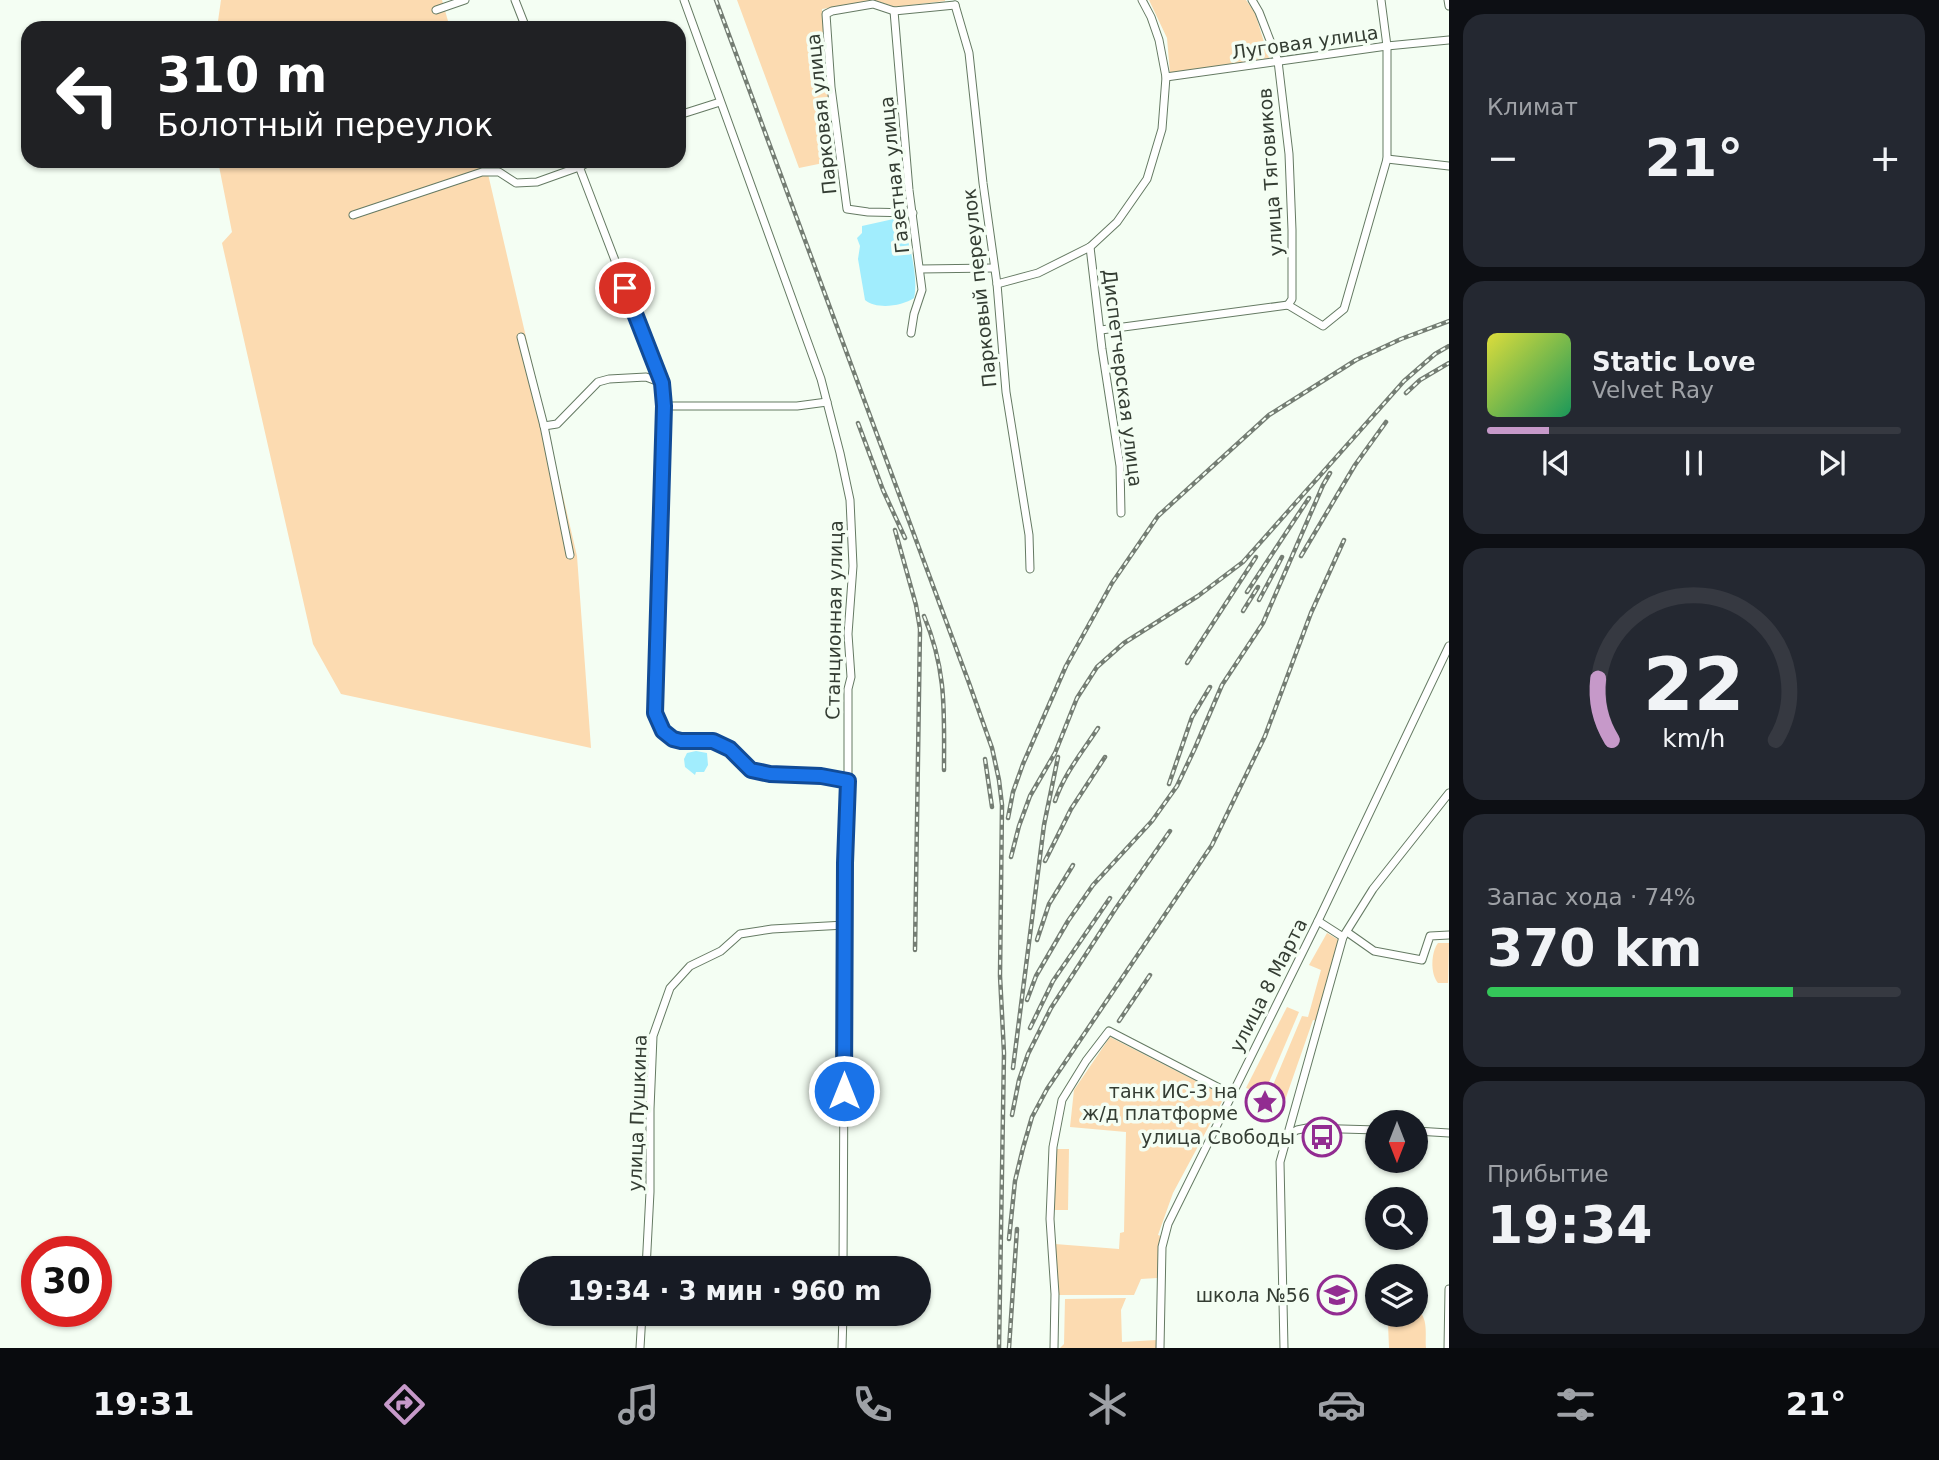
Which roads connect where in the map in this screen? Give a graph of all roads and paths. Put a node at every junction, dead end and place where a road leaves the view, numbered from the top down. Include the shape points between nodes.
1 (466, 0) edge
2 (515, 0) edge
3 (684, 0) edge
4 (1142, 0) edge
5 (1252, 0) edge
6 (1381, 0) edge
7 (1448, 0) edge
8 (956, 2) edge
9 (1449, 6) edge
10 (436, 10) dead end
11 (894, 11) junction
12 (523, 21) edge
13 (1449, 40) edge
14 (1387, 46) junction
15 (1278, 61) junction
16 (1166, 77) junction
17 (720, 102) junction
18 (686, 114) edge
19 (1387, 159) junction
20 (1449, 166) edge
21 (569, 168) edge
22 (580, 168) edge
23 (913, 213) junction
24 (353, 215) dead end
25 (1090, 247) junction
26 (994, 268) junction
27 (920, 269) junction
28 (997, 284) junction
29 (1288, 305) junction
30 (1101, 330) junction
31 (911, 333) dead end
32 (521, 337) dead end
33 (662, 383) junction
34 (827, 402) junction
35 (664, 406) junction
36 (544, 426) junction
37 (1121, 513) dead end
38 (570, 555) dead end
39 (1030, 569) dead end
40 (1449, 646) edge
41 (848, 781) junction
42 (1449, 793) edge
43 (1318, 921) junction
44 (845, 925) junction
45 (1345, 935) junction
46 (1449, 935) edge
47 (1231, 1094) junction
48 (1365, 1130) edge
49 (1428, 1132) edge
50 (1449, 1133) edge
51 (1288, 1136) junction
52 (647, 1256) edge
53 (843, 1256) edge
54 (1449, 1289) edge
55 (641, 1326) edge
56 (843, 1326) edge
57 (640, 1348) edge
58 (842, 1348) edge
59 (1054, 1348) edge
60 (1160, 1348) edge
61 (1284, 1348) edge
62 (1448, 1348) edge

1 - 10 street
2 - 12 street
3 - 17 street, Станционная улица
4 - 16 street via 1159,40
5 - 15 street, улица Тяговиков
6 - 14 street
7 - 9 street
8 - 11 street
8 - 26 street, Парковый переулок via 969,52
11 - 23 street, Газетная улица
11 - 23 street, Парковая улица via 873,4 826,15 831,87 847,209
13 - 14 street, Луговая улица
14 - 15 street, Луговая улица
14 - 19 street
15 - 16 street, Луговая улица
15 - 29 street, улица Тяговиков via 1289,154 1292,299
16 - 25 street via 1162,129 1147,179 1117,222
17 - 18 street
17 - 34 street, Станционная улица
19 - 20 street
19 - 29 street via 1344,309 1323,326
21 - 24 street via 537,182 516,183 499,172 482,172
22 - 33 street
23 - 27 street, Газетная улица
25 - 28 street via 1038,273
25 - 30 street, Диспетчерская улица
26 - 27 street
26 - 28 street, Парковый переулок
27 - 31 street, Газетная улица via 922,290
28 - 39 street, Парковый переулок
29 - 30 street
30 - 37 street, Диспетчерская улица via 1120,466
32 - 36 street
33 - 35 street
33 - 36 street via 646,377 598,382 557,424
34 - 35 street
34 - 41 street, Станционная улица via 850,500
35 - 41 street via 655,713 663,731 681,741 713,741 730,749 751,770
36 - 38 street
40 - 43 street, улица 8 Марта
41 - 44 street, Станционная улица
42 - 45 street via 1373,889
43 - 45 street
43 - 47 street, улица 8 Марта
44 - 52 street, улица Пушкина via 740,934 722,951 690,966 670,988 653,1036
44 - 53 street, Станционная улица
45 - 46 street via 1374,951 1422,960 1430,936
45 - 51 street
47 - 59 street via 1109,1031 1086,1061 1062,1100 1053,1147
47 - 60 street, улица 8 Марта via 1168,1224 1162,1247
48 - 51 street via 1307,1128
49 - 50 street
51 - 61 street via 1280,1162
54 - 62 street
55 - 57 street
56 - 58 street

